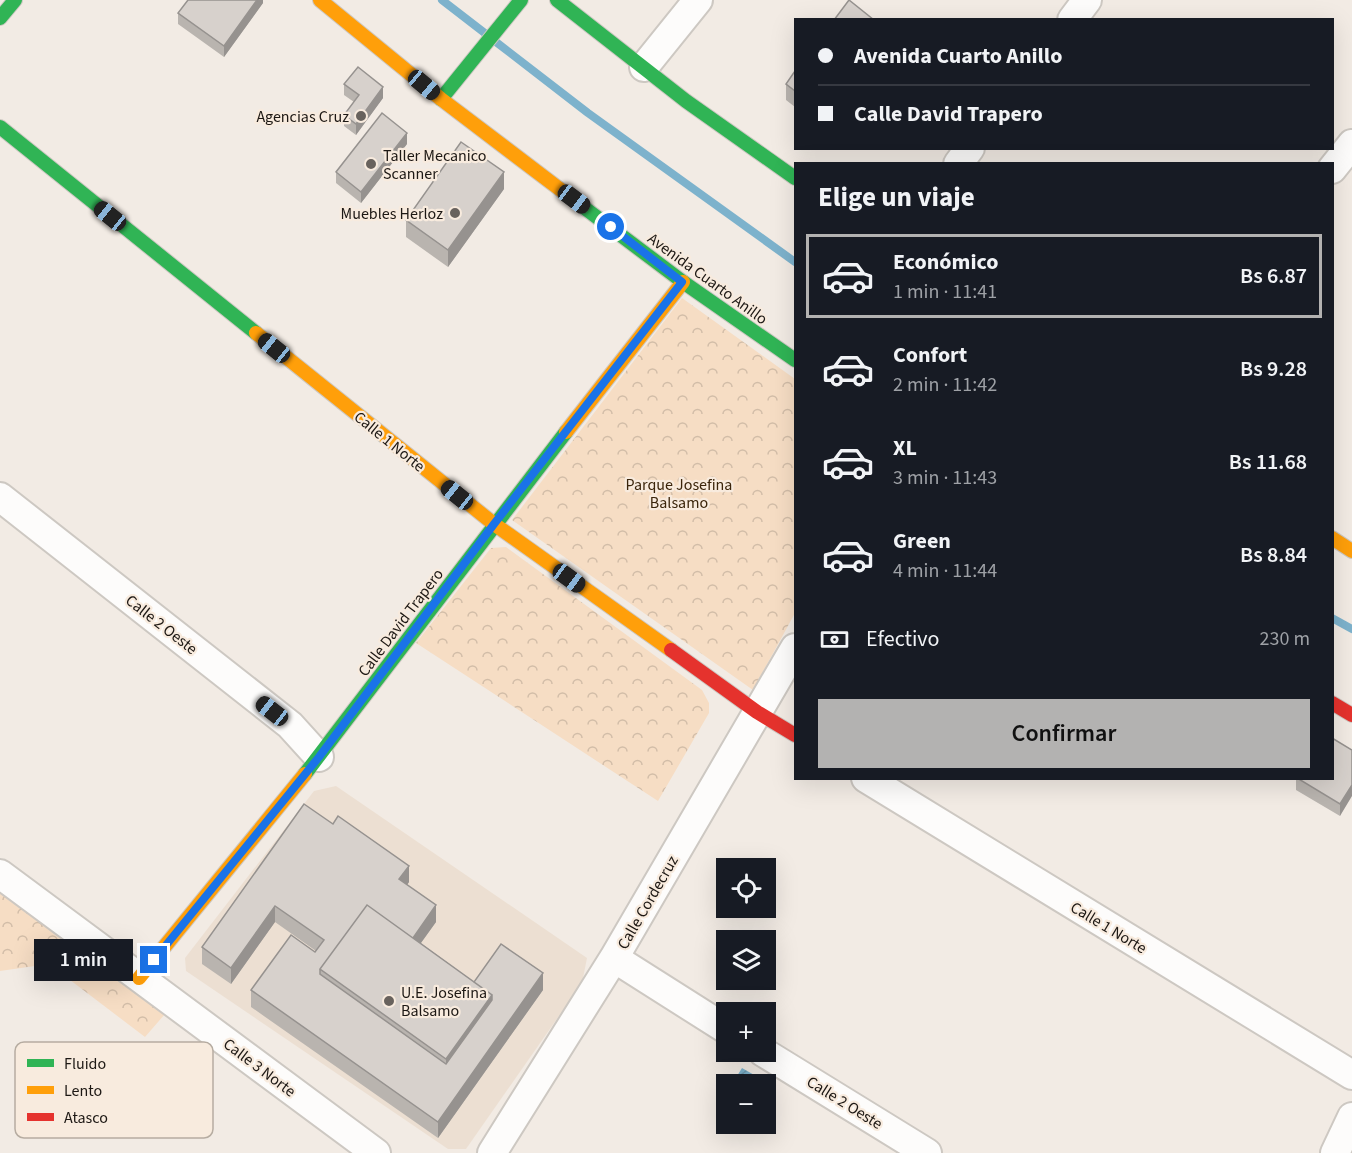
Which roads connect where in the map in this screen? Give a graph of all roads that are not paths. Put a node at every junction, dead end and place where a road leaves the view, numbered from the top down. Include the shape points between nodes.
1 (15, 0) edge
2 (320, 0) edge
3 (558, 0) edge
4 (698, 0) edge
5 (1087, 0) edge
6 (520, 1) edge
7 (0, 18) edge
8 (1074, 18) edge
9 (644, 67) junction
10 (441, 99) junction
11 (0, 127) edge
12 (1352, 144) edge
13 (1334, 166) edge
14 (794, 177) edge
15 (682, 282) junction
16 (794, 359) edge
17 (0, 497) edge
18 (494, 524) junction
19 (1334, 539) edge
20 (1352, 551) edge
21 (794, 650) edge
22 (1334, 704) edge
23 (757, 712) junction
24 (1352, 715) edge
25 (794, 734) edge
26 (319, 757) junction
27 (869, 780) edge
28 (0, 874) edge
29 (614, 958) junction
30 (139, 978) junction
31 (716, 1023) edge
32 (776, 1060) edge
33 (1352, 1075) edge
34 (1352, 1117) edge
35 (376, 1153) edge
36 (492, 1153) edge
37 (927, 1153) edge
38 (1335, 1153) edge

1 - 7 main road
2 - 10 main road, Avenida Cuarto Anillo
3 - 9 main road
4 - 9 street
5 - 8 street
6 - 10 main road
9 - 14 main road
10 - 15 main road, Avenida Cuarto Anillo
11 - 18 main road, Calle 1 Norte
12 - 13 street
15 - 16 main road, Avenida Cuarto Anillo
15 - 18 main road, Calle David Trapero
17 - 26 street, Calle 2 Oeste via 290,725
18 - 23 main road, Calle 1 Norte
18 - 26 main road, Calle David Trapero
19 - 20 main road
21 - 23 street, Calle Cordecruz
22 - 24 main road
23 - 25 main road, Calle 1 Norte
23 - 29 street, Calle Cordecruz
26 - 30 main road, Calle David Trapero
27 - 33 street, Calle 1 Norte
28 - 30 street, Calle 3 Norte
29 - 31 street
29 - 36 street, Calle Cordecruz
30 - 35 street, Calle 3 Norte
32 - 37 street, Calle 2 Oeste
34 - 38 street

